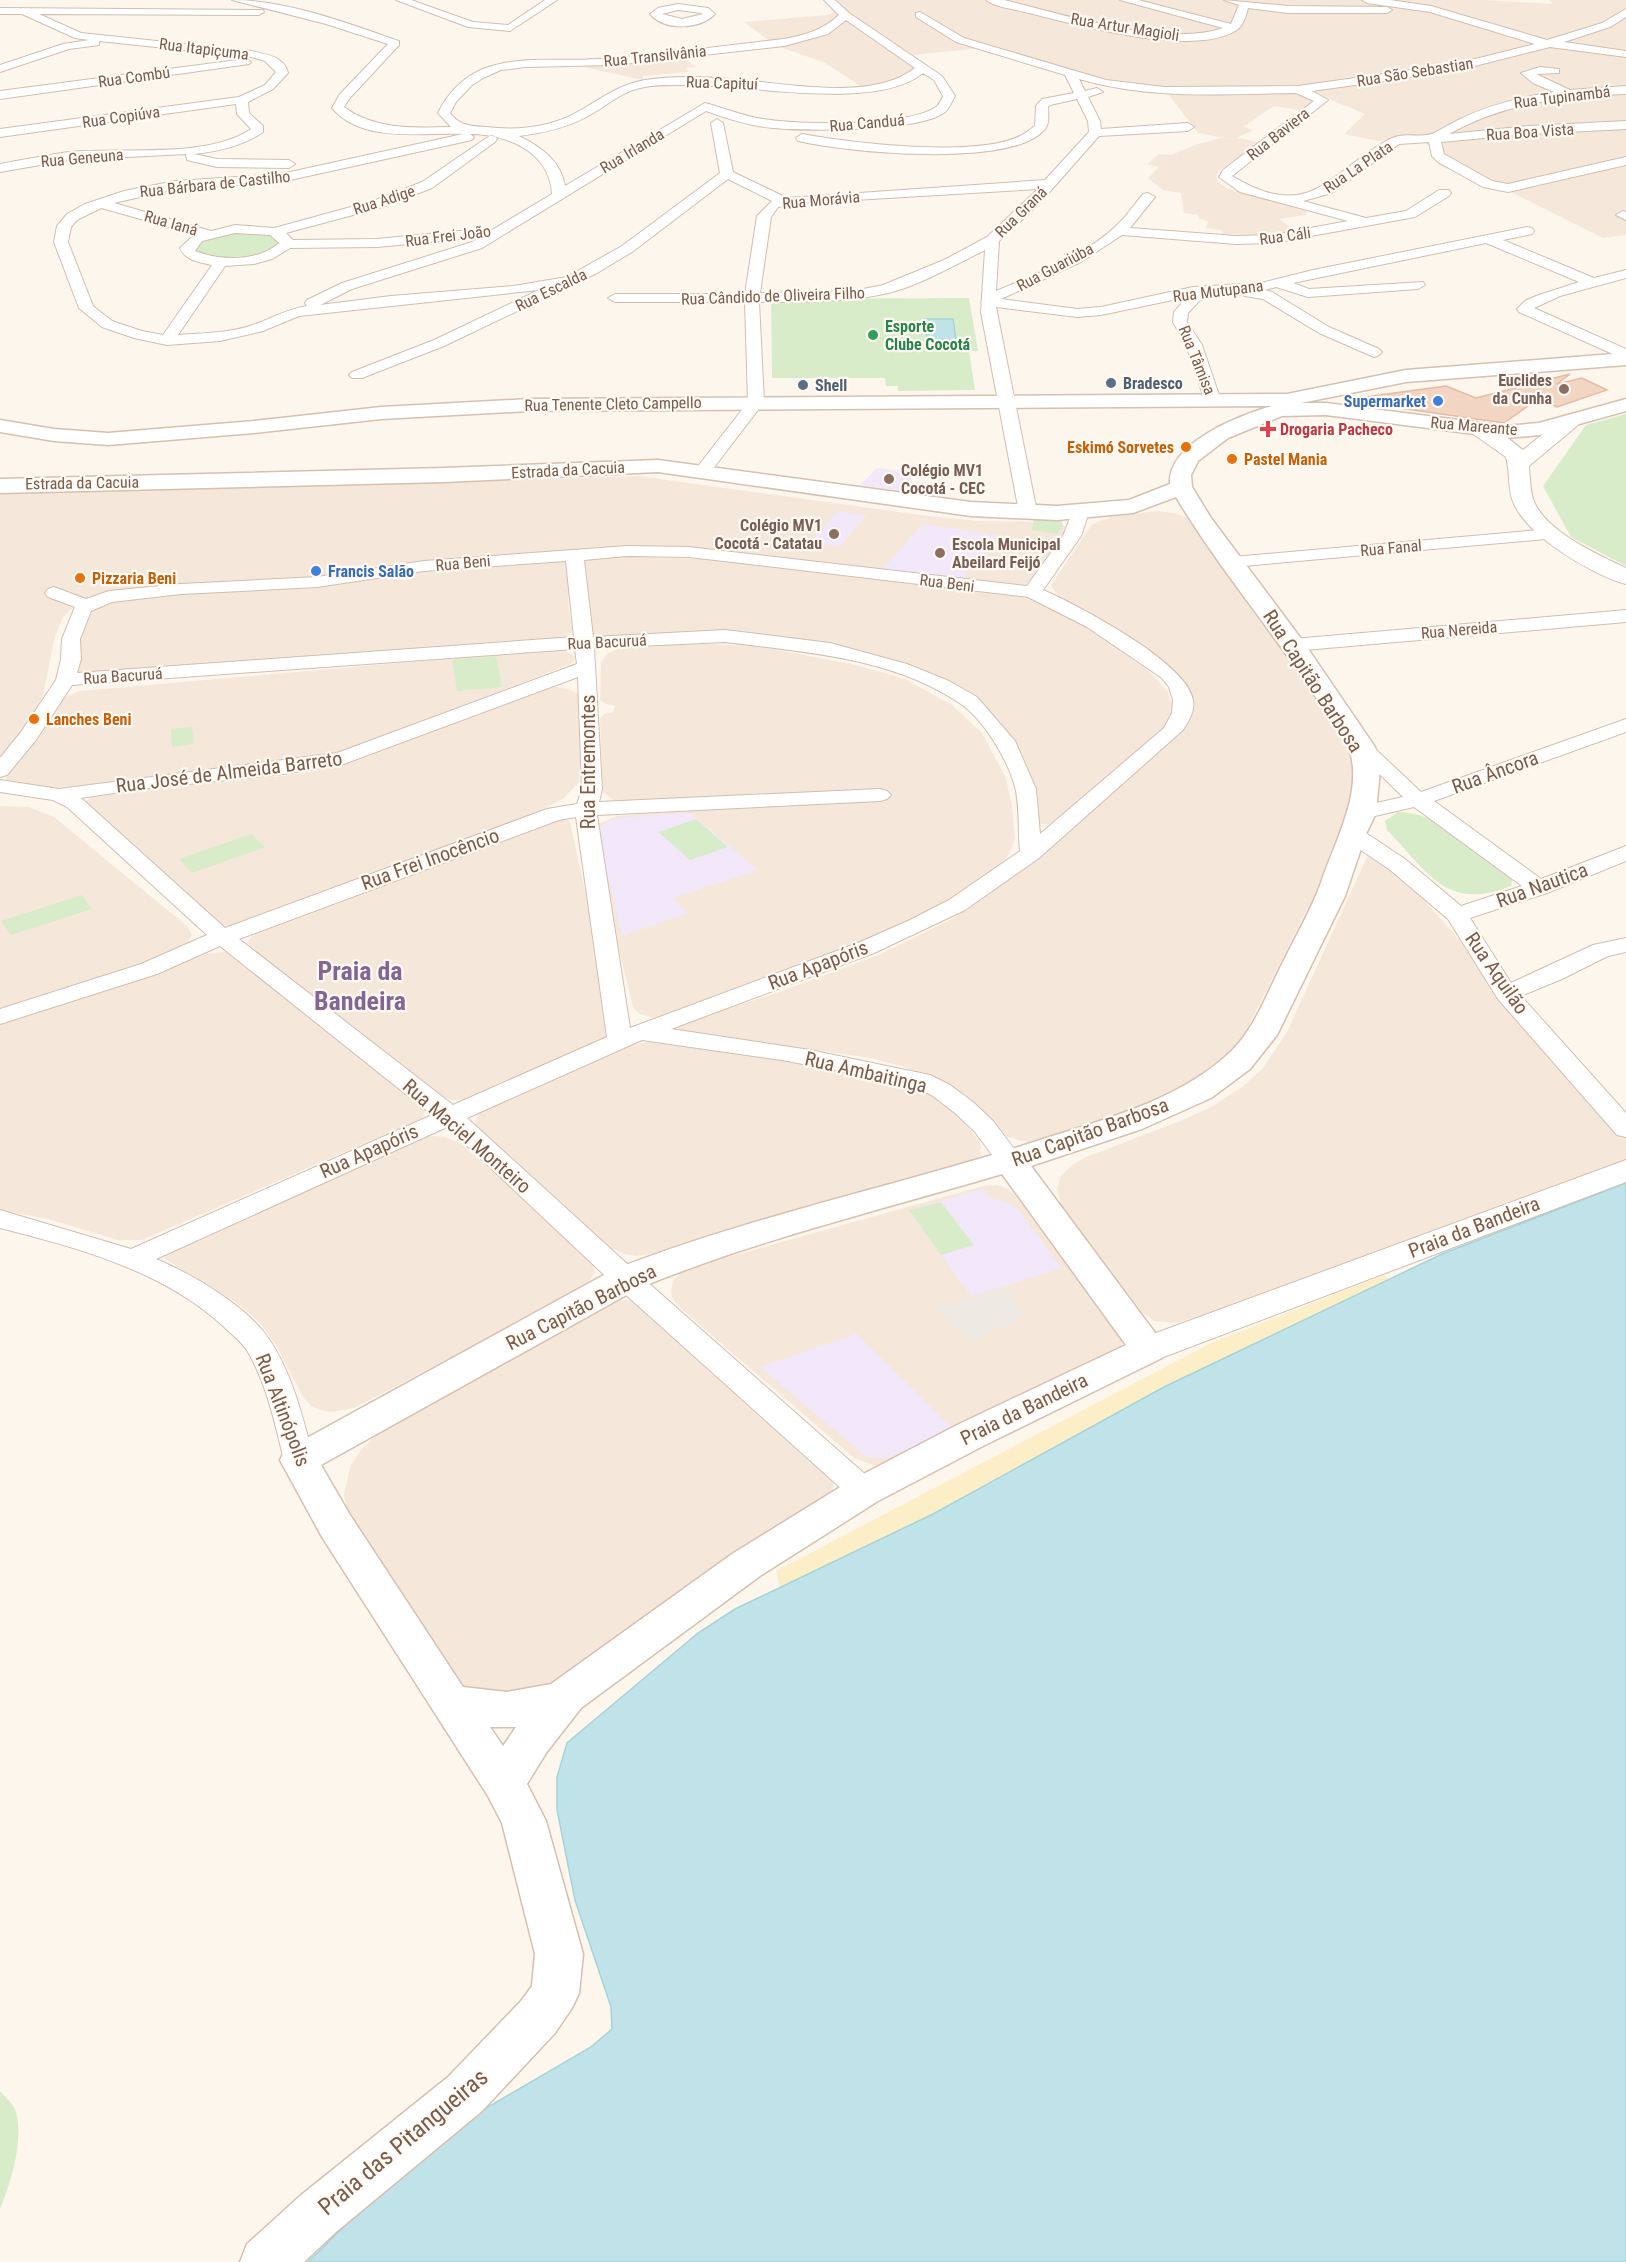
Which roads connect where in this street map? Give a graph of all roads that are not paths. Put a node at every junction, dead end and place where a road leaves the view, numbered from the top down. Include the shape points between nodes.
1 (237, 0) edge
2 (401, 0) edge
3 (552, 0) edge
4 (829, 0) edge
5 (991, 0) edge
6 (1125, 0) edge
7 (1228, 0) edge
8 (1367, 0) edge
9 (1059, 3) dead end
10 (1245, 5) junction
11 (1033, 10) junction
12 (0, 11) edge
13 (29, 12) junction
14 (296, 12) junction
15 (1626, 12) edge
16 (845, 15) junction
17 (920, 15) dead end
18 (1450, 15) junction
19 (9, 22) dead end
20 (510, 28) junction
21 (1234, 28) junction
22 (729, 32) dead end
23 (79, 36) junction
24 (116, 41) junction
25 (1552, 43) junction
26 (67, 46) junction
27 (743, 46) junction
28 (519, 52) junction
29 (1626, 54) edge
30 (34, 57) junction
31 (269, 58) junction
32 (0, 61) edge
33 (554, 64) junction
34 (923, 67) junction
35 (0, 69) edge
36 (1554, 71) dead end
37 (603, 74) dead end
38 (1071, 75) junction
39 (625, 79) dead end
40 (645, 83) junction
41 (1128, 87) junction
42 (1298, 89) junction
43 (1626, 90) edge
44 (1568, 93) junction
45 (1080, 94) junction
46 (0, 95) edge
47 (242, 100) junction
48 (709, 109) joint
49 (751, 120) junction
50 (717, 123) dead end
51 (1626, 125) edge
52 (1188, 127) dead end
53 (0, 133) edge
54 (460, 133) junction
55 (1095, 133) junction
56 (511, 135) junction
57 (1429, 138) junction
58 (485, 140) junction
59 (165, 152) junction
60 (366, 160) junction
61 (1626, 161) edge
62 (0, 168) edge
63 (727, 174) junction
64 (1050, 184) junction
65 (1444, 194) dead end
66 (559, 195) junction
67 (1148, 197) dead end
68 (1292, 200) junction
69 (783, 201) junction
70 (100, 203) junction
71 (1365, 222) junction
72 (505, 229) junction
73 (1120, 231) junction
74 (1527, 231) dead end
75 (274, 232) junction
76 (208, 234) junction
77 (992, 240) junction
78 (1482, 241) junction
79 (286, 243) junction
80 (220, 262) junction
81 (1626, 274) edge
82 (573, 280) junction
83 (1592, 282) junction
84 (1277, 283) junction
85 (1418, 285) dead end
86 (1208, 290) junction
87 (615, 298) dead end
88 (752, 298) junction
89 (988, 300) junction
90 (296, 312) junction
91 (167, 340) junction
92 (1374, 352) dead end
93 (1626, 357) edge
94 (357, 375) dead end
95 (1333, 392) junction
96 (1007, 401) junction
97 (1221, 401) junction
98 (756, 402) junction
99 (1626, 405) edge
100 (1350, 411) junction
101 (1250, 420) junction
102 (1571, 421) junction
103 (0, 426) edge
104 (1476, 429) junction
105 (108, 439) junction
106 (1519, 464) junction
107 (703, 470) junction
108 (100, 482) junction
109 (0, 486) edge
110 (1181, 487) junction
111 (1133, 506) junction
112 (1028, 512) junction
113 (1080, 512) junction
114 (1201, 520) junction
115 (1551, 534) junction
116 (574, 554) junction
117 (1232, 562) junction
118 (1626, 577) edge
119 (1032, 592) junction
120 (54, 593) dead end
121 (86, 605) junction
122 (1626, 616) edge
123 (585, 644) junction
124 (1293, 645) junction
125 (587, 667) junction
126 (66, 680) junction
127 (1626, 725) edge
128 (1362, 747) junction
129 (0, 771) edge
130 (0, 786) edge
131 (59, 795) junction
132 (880, 795) dead end
133 (1418, 800) junction
134 (586, 809) junction
135 (1357, 824) junction
136 (1031, 853) junction
137 (1626, 853) edge
138 (1539, 888) junction
139 (1457, 915) junction
140 (222, 937) junction
141 (1626, 945) edge
142 (1506, 994) junction
143 (0, 1017) edge
144 (630, 1036) junction
145 (449, 1115) junction
146 (1626, 1129) edge
147 (1010, 1161) junction
148 (1626, 1170) edge
149 (0, 1220) edge
150 (132, 1259) junction
151 (626, 1279) junction
152 (1149, 1348) junction
153 (299, 1460) junction
154 (864, 1491) junction
155 (566, 1696) junction
156 (448, 1700) junction
157 (504, 1783) junction
158 (266, 2262) edge

1 - 14 street
2 - 20 street via 472,25
3 - 20 street
4 - 16 street
5 - 11 street, Rua Artur Magioli
6 - 21 street
7 - 10 street
8 - 18 street
9 - 11 street
10 - 18 street
10 - 21 street
11 - 21 street, Rua Artur Magioli via 1167,36 1208,36
12 - 13 street
13 - 14 street
13 - 19 street
13 - 23 street, Rua Itapiçuma
14 - 54 street via 395,43 340,103 338,108 348,119 391,129
15 - 25 street via 1606,25
16 - 27 street, Rua Transilvânia via 835,26 813,35
16 - 34 street, Rua Canduá
17 - 38 street, Rua Baviera via 960,40
18 - 25 street
20 - 28 street
22 - 27 street
23 - 24 street, Rua Itapiçuma
23 - 26 street
24 - 26 street
24 - 31 street, Rua Itapiçuma
25 - 29 street
25 - 42 street, Rua São Sebastian via 1423,73
26 - 30 street
27 - 33 street, Rua Transilvânia via 618,61
28 - 33 street, Rua Transilvânia
28 - 54 street, Rua Transilvânia via 484,72 447,106 444,113
30 - 32 street
30 - 35 street
31 - 46 street, Rua Combú
31 - 47 street, Rua Itapiçuma via 282,73 269,87
33 - 37 street
34 - 40 street, Rua Capituí via 899,83 859,90 718,82
34 - 49 street, Rua Canduá via 945,84 951,95 945,105 921,116 877,125 837,127
36 - 44 street via 1527,73
38 - 41 street, Rua Baviera
38 - 45 street
39 - 40 street
40 - 56 street, Rua Capituí via 568,122
41 - 42 street, Rua Baviera via 1180,91
41 - 45 street, Rua Baviera
42 - 68 street, Rua Baviera via 1322,100 1225,177 1245,189
43 - 44 street, Rua Tupinambá
44 - 57 street, Rua Tupinambá via 1498,106
45 - 49 street, Rua Baviera via 1046,102 1042,106 1043,122 1028,138 958,150 837,144 788,134
45 - 55 street via 1094,121
47 - 53 street, Rua Copiúva
47 - 59 street via 243,114 258,129 253,136 222,145
48 - 49 street, Rua Canduá
48 - 66 street, Rua Irlanda
50 - 63 street
51 - 57 street, Rua Boa Vista
52 - 55 street
54 - 56 street
54 - 58 street
54 - 60 street, Rua Bárbara de Castilho
55 - 64 street, Rua Graná
56 - 58 street
56 - 66 street via 551,164 558,175
57 - 61 street via 1442,159 1488,184 1508,188
57 - 68 street, Rua La Plata via 1395,141 1326,190
58 - 75 street, Rua Adige via 442,176 411,192
59 - 60 street via 218,163 310,165
59 - 62 street, Rua Geneuna via 69,156
60 - 70 street, Rua Bárbara de Castilho via 266,180 149,189
63 - 69 street
63 - 82 street, Rua Escalda via 627,249
64 - 69 street, Rua Morávia
64 - 77 street, Rua Graná
65 - 71 street, Rua Cáli via 1410,214
66 - 72 street, Rua Frei João
67 - 73 street, Rua Guariúba
68 - 71 street, Rua Baviera
69 - 88 street, Rua Morávia via 768,209 764,216
70 - 76 street, Rua Ianá
70 - 91 street, Rua Bárbara de Castilho via 72,217 64,226 61,242 86,308 106,324
71 - 73 street, Rua Cáli via 1254,240
72 - 79 street, Rua Frei João via 420,240
72 - 90 street via 457,253 347,286
73 - 89 street, Rua Guariúba via 1028,284
74 - 78 street, Rua Mutupana
75 - 76 street, Rua Adige via 235,229
75 - 79 street
76 - 80 street via 190,243 189,253
77 - 88 street, Rua Cândido de Oliveira Filho via 949,263 876,292
77 - 89 street, Rua Graná
78 - 83 street, Rua Mutupana via 1502,243
78 - 84 street, Rua Mutupana
79 - 80 street via 283,249 264,257
80 - 91 street
81 - 83 street
82 - 90 street, Rua Bárbara de Castilho via 505,291
82 - 94 street, Rua Escalda via 439,343
83 - 93 street via 1524,309
84 - 85 street via 1308,293
84 - 86 street, Rua Mutupana
86 - 89 street, Rua Mutupana via 1083,312 1042,310
86 - 92 street via 1267,295 1324,330
86 - 97 street, Rua Tâmisa via 1181,312 1180,322
87 - 88 street, Rua Cândido de Oliveira Filho
88 - 98 street, Rua Morávia
89 - 96 street, Rua Graná
90 - 91 street, Rua Bárbara de Castilho via 258,328 220,337
93 - 95 main road via 1406,376
95 - 97 main road via 1287,400
95 - 100 main road via 1331,400
96 - 97 main road, Rua Tenente Cleto Campello
96 - 98 main road, Rua Tenente Cleto Campello
96 - 112 street, Rua Graná
97 - 101 main road via 1248,409 1252,414
98 - 105 main road, Rua Tenente Cleto Campello via 452,408
98 - 107 street
99 - 102 main road, Rua Mareante
100 - 101 main road, Rua Mareante via 1296,408
100 - 104 main road, Rua Mareante
101 - 110 main road via 1221,434 1190,457 1180,475
102 - 104 main road, Rua Mareante via 1517,432
102 - 106 street
103 - 105 main road, Rua Tenente Cleto Campello
104 - 106 street via 1509,448
105 - 108 main road
106 - 115 street via 1522,499 1528,512
107 - 108 main road, Estrada da Cacuia via 658,466
107 - 112 main road, Estrada da Cacuia via 924,503
108 - 109 main road, Estrada da Cacuia
110 - 111 main road, Estrada da Cacuia
110 - 114 main road, Rua Capitão Barbosa
111 - 113 main road, Estrada da Cacuia
111 - 114 main road, Estrada da Cacuia via 1169,510
112 - 113 main road, Estrada da Cacuia
113 - 119 street via 1072,536
114 - 117 main road, Rua Capitão Barbosa
115 - 117 street, Rua Fanal
115 - 118 street
116 - 119 street, Rua Beni via 688,552
116 - 121 street, Rua Beni via 424,566 317,582 156,591 109,597
116 - 123 street, Rua Entremontes
117 - 124 main road, Rua Capitão Barbosa
119 - 136 street, Rua Apapóris via 1083,617 1136,650 1173,678 1185,707 1182,719 1171,732
120 - 121 street
121 - 126 street via 75,626
122 - 124 street, Rua Nereida
123 - 125 street, Rua Entremontes
123 - 126 street, Rua Bacuruá
123 - 136 street, Rua Bacuruá via 725,636 777,641 900,668 942,685 970,701 1005,741 1026,789
124 - 128 main road, Rua Capitão Barbosa
125 - 131 street, Rua José de Almeida Barreto via 341,759
125 - 134 street, Rua Entremontes via 592,789
126 - 129 street via 36,727
127 - 133 street, Rua Âncora
128 - 133 street
128 - 135 main road, Rua Capitão Barbosa via 1367,770
130 - 131 street, Rua José de Almeida Barreto
131 - 140 street, Rua Maciel Monteiro via 74,803
132 - 134 street, Rua Frei Inocêncio
133 - 135 street, Rua Âncora
133 - 138 street
134 - 140 street, Rua Frei Inocêncio via 522,825
134 - 144 street, Rua Entremontes
135 - 139 street, Rua Aquilão
135 - 147 main road, Rua Capitão Barbosa via 1331,896 1287,988 1261,1035 1239,1062 1200,1091 1130,1122
136 - 144 street, Rua Apapóris via 957,905 918,925
137 - 138 street, Rua Nautica
138 - 139 street, Rua Nautica
139 - 142 street, Rua Aquilão
140 - 143 street, Rua Frei Inocêncio via 149,969
140 - 145 street, Rua Maciel Monteiro
141 - 142 street via 1601,950
142 - 146 street, Rua Aquilão
144 - 145 street, Rua Apapóris
144 - 147 street, Rua Ambaitinga via 737,1045 926,1082 966,1108
145 - 150 street, Rua Apapóris
145 - 151 street, Rua Maciel Monteiro
147 - 151 main road, Rua Capitão Barbosa via 744,1238
147 - 152 main road, Rua Ambaitinga
148 - 152 street, Praia da Bandeira
149 - 150 street, Rua Altinópolis via 80,1239
150 - 153 street, Rua Altinópolis via 196,1290 232,1317 260,1346 288,1416
151 - 153 main road, Rua Capitão Barbosa
151 - 154 street, Rua Maciel Monteiro
152 - 154 main road, Praia da Bandeira
153 - 156 main road, Rua Altinópolis via 336,1526
154 - 155 main road, Praia da Bandeira via 746,1565
155 - 156 main road via 502,1712
155 - 157 main road, Praia da Bandeira
156 - 157 main road, Rua Altinópolis
157 - 158 main road, Praia das Pitangueiras via 524,1821 559,1954 555,1993 538,2017 465,2094 318,2214

